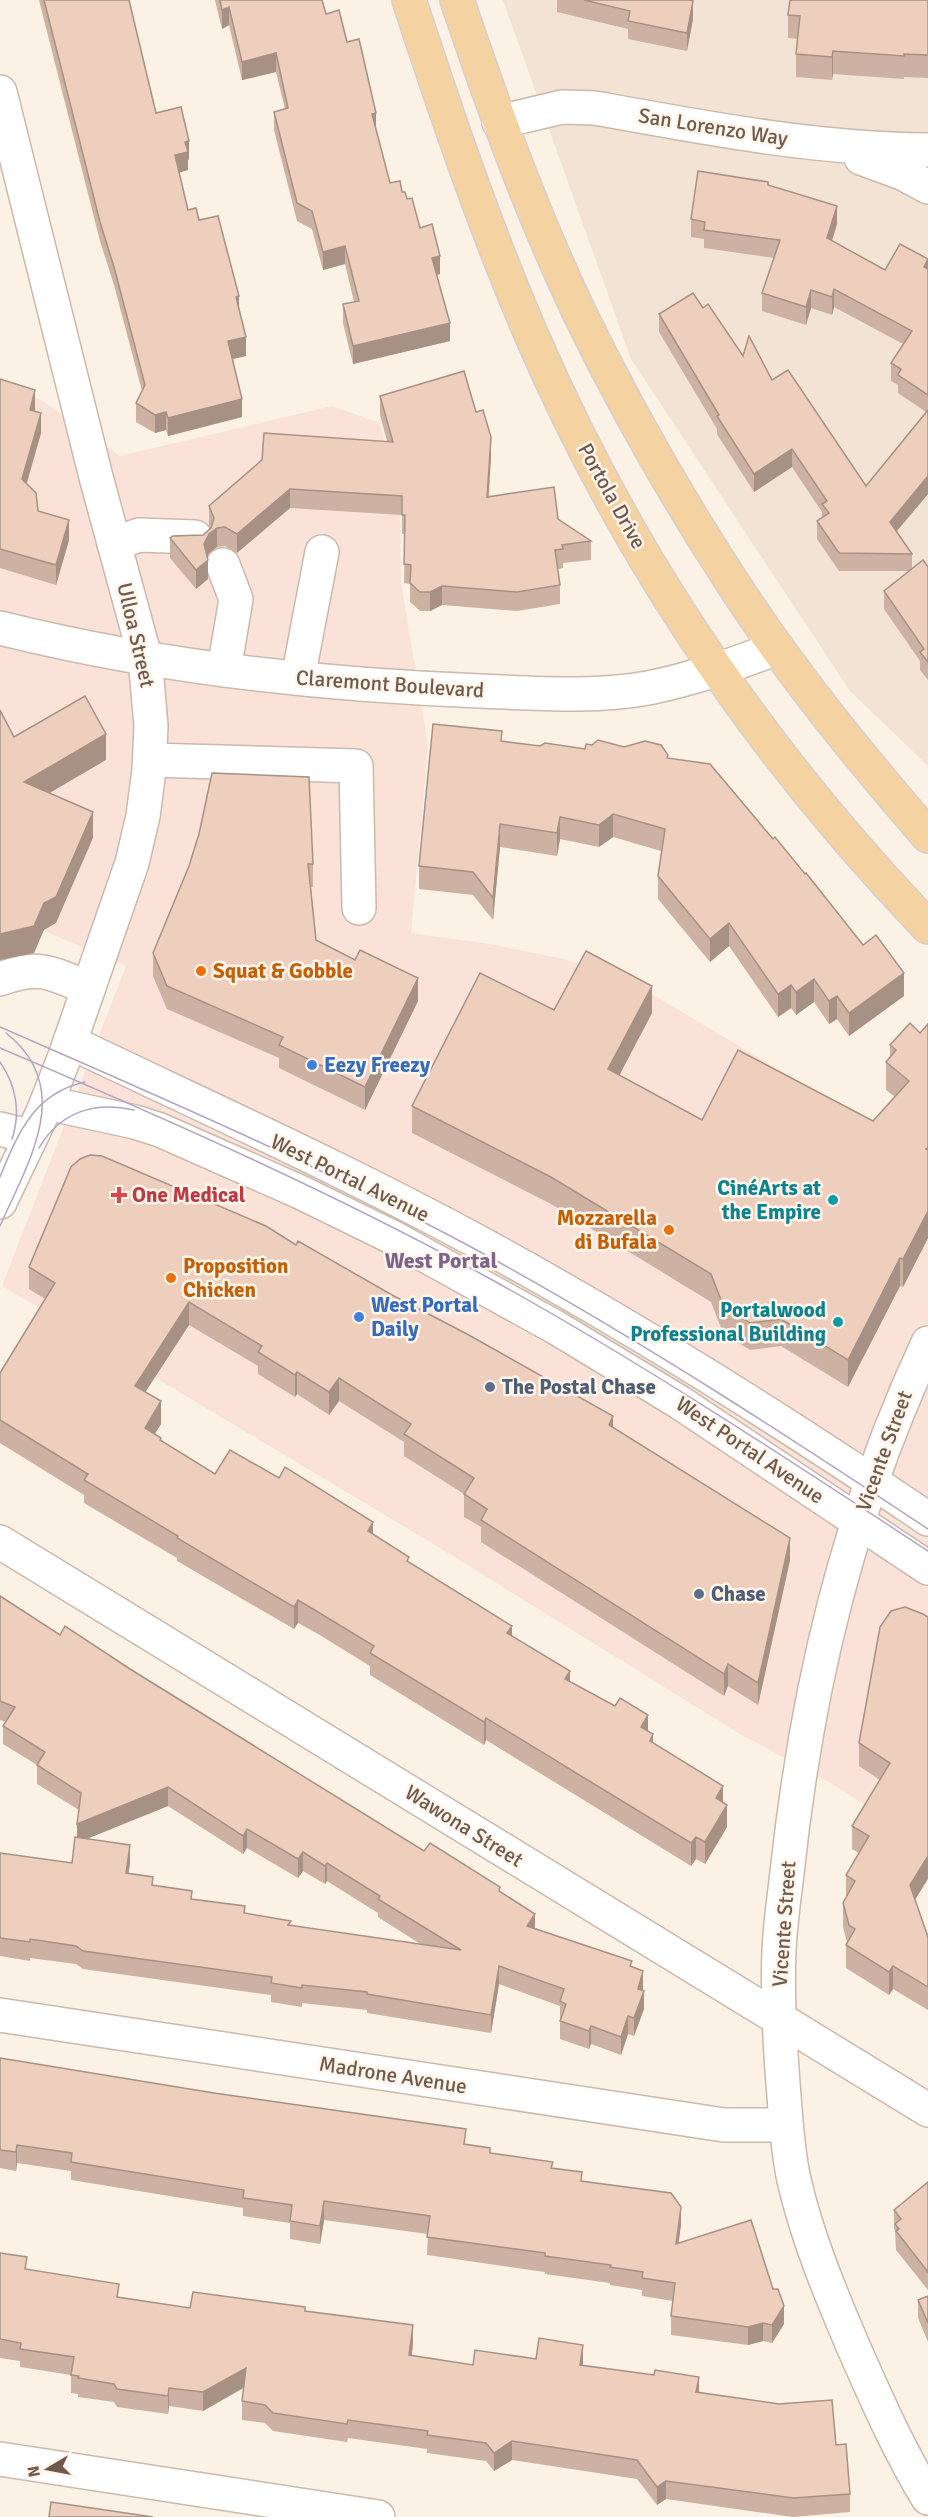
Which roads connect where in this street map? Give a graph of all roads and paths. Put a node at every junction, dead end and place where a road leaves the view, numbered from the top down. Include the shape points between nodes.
1 (409, 0) edge
2 (458, 0) edge
3 (0, 92) edge
4 (500, 122) junction
5 (803, 142) junction
6 (928, 150) edge
7 (928, 187) edge
8 (195, 537) edge
9 (114, 544) junction
10 (322, 552) dead end
11 (223, 566) dead end
12 (0, 628) edge
13 (777, 648) junction
14 (145, 657) junction
15 (224, 670) junction
16 (716, 671) junction
17 (298, 678) junction
18 (150, 760) junction
19 (928, 836) edge
20 (359, 908) dead end
21 (928, 927) edge
22 (0, 979) edge
23 (88, 988) junction
24 (70, 1042) junction
25 (47, 1103) junction
26 (15, 1133) edge
27 (0, 1202) edge
28 (928, 1343) edge
29 (870, 1481) junction
30 (928, 1519) edge
31 (858, 1522) junction
32 (0, 1542) edge
33 (928, 1568) edge
34 (0, 2015) edge
35 (778, 2019) junction
36 (928, 2110) edge
37 (786, 2125) junction
38 (0, 2459) edge
39 (928, 2498) edge
40 (378, 2517) edge

1 - 16 main road, Portola Drive via 473,188 532,336 629,530
2 - 4 main road
3 - 9 street, Ulloa Street
4 - 5 street, San Lorenzo Way via 562,107 595,108
4 - 13 main road via 548,242 616,384 691,516
5 - 6 street, San Lorenzo Way
5 - 7 street via 854,155
8 - 9 street via 139,535
9 - 14 street, Ulloa Street
10 - 17 street
11 - 15 street via 237,599
12 - 14 street, Claremont Boulevard
13 - 16 street, Claremont Boulevard
13 - 19 main road
14 - 15 street, Claremont Boulevard
14 - 18 street, Ulloa Street
15 - 17 street, Claremont Boulevard
16 - 17 street, Claremont Boulevard via 647,688 612,692 425,689
16 - 21 main road, Portola Drive via 836,825
18 - 20 street via 356,766
18 - 23 street, Ulloa Street via 135,852
22 - 23 street via 44,970
23 - 24 street, Ulloa Street
24 - 25 street, Ulloa Street
24 - 29 street, West Portal Avenue via 499,1253 712,1378
25 - 26 street, Ulloa Street
25 - 31 street, West Portal Avenue via 160,1130 392,1237 633,1374
26 - 27 street, Ulloa Street
28 - 29 street, Vicente Street
29 - 30 street, West Portal Avenue
29 - 31 street, Vicente Street
31 - 33 street, West Portal Avenue
31 - 35 street, Vicente Street via 828,1627 801,1754 779,1950
32 - 35 street, Wawona Street
34 - 37 street, Madrone Avenue via 724,2125
35 - 36 street, Wawona Street
35 - 37 street, Vicente Street
37 - 39 street, Vicente Street via 794,2179 823,2273 879,2406
38 - 40 street

